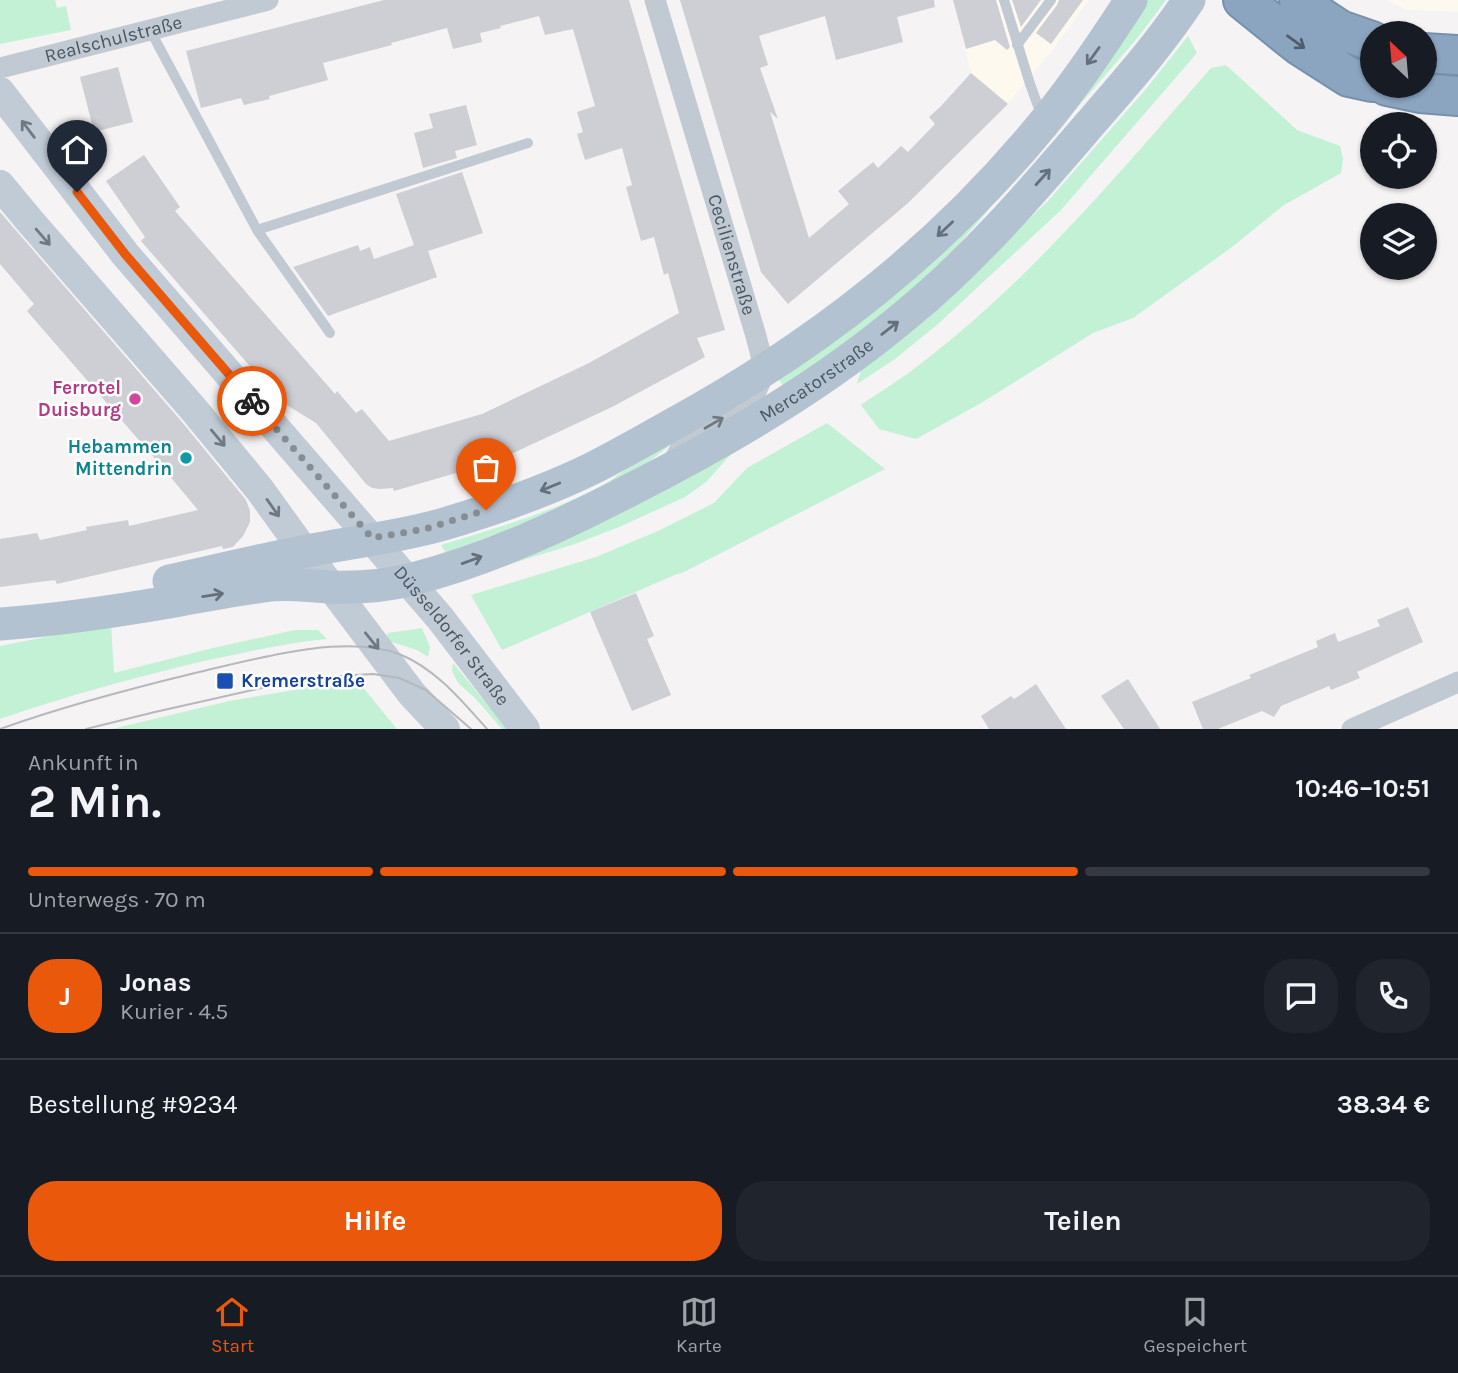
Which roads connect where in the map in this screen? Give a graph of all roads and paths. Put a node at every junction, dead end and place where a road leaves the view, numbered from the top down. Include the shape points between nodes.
1 (268, 0) edge
2 (655, 0) edge
3 (1004, 0) edge
4 (1051, 0) edge
5 (1131, 0) edge
6 (1189, 0) edge
7 (1243, 0) edge
8 (1299, 0) edge
9 (150, 30) junction
10 (1360, 37) edge
11 (1017, 45) junction
12 (1437, 53) edge
13 (1458, 54) edge
14 (0, 68) edge
15 (1360, 79) edge
16 (0, 92) edge
17 (1437, 94) edge
18 (1458, 96) edge
19 (1044, 122) junction
20 (528, 143) dead end
21 (0, 185) edge
22 (257, 230) junction
23 (330, 333) dead end
24 (765, 371) junction
25 (668, 470) junction
26 (372, 538) junction
27 (304, 551) junction
28 (407, 581) junction
29 (331, 587) junction
30 (0, 611) edge
31 (0, 624) edge
32 (1458, 682) edge
33 (445, 729) edge
34 (525, 729) edge
35 (1352, 729) edge

1 - 9 street, Realschulstraße
2 - 24 street, Cecilienstraße
3 - 11 lane
4 - 11 lane
5 -> 19 main road, Mercatorstraße
25 -> 6 main road, Mercatorstraße via 792,399 908,314 1049,172 1152,52
7 -> 15 highway via 1299,45
8 - 10 highway via 1340,30
9 - 14 street, Realschulstraße
9 - 22 lane
11 - 19 lane
12 - 13 highway
26 -> 16 main road, Düsseldorfer Straße via 125,254
17 - 18 highway
19 -> 24 main road, Mercatorstraße via 926,247 844,316
20 - 22 lane
21 -> 27 main road via 260,489
22 - 23 lane
25 -> 24 street via 685,440 752,401
24 -> 26 main road, Mercatorstraße via 563,481 435,527
28 -> 25 main road, Mercatorstraße via 555,528
26 - 27 main road, Mercatorstraße
26 - 28 main road, Düsseldorfer Straße
27 - 29 main road
27 - 30 main road via 111,593
28 - 29 main road, Mercatorstraße
28 - 34 main road, Düsseldorfer Straße
31 -> 29 main road via 272,585
29 -> 33 main road via 412,694
32 - 35 street

